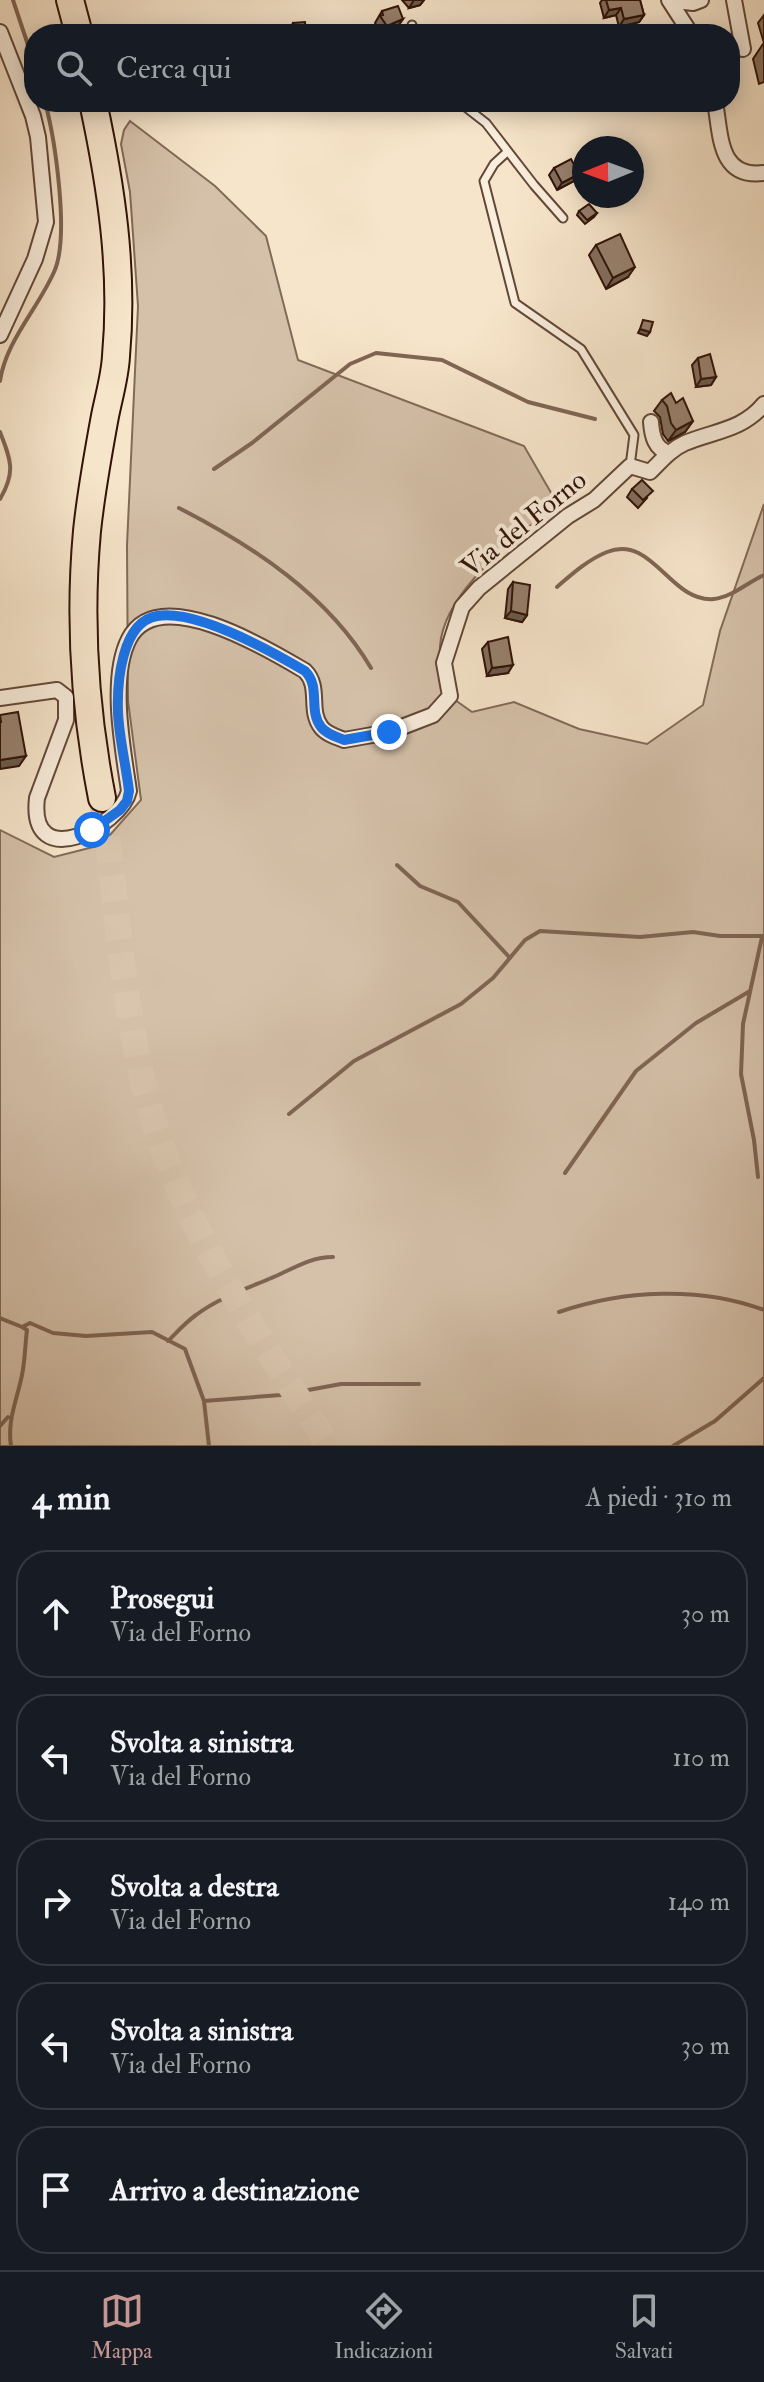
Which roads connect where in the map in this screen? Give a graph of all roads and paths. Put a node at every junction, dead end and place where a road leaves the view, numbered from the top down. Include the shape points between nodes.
1 (70, 0) edge
2 (669, 0) edge
3 (701, 0) edge
4 (734, 0) edge
5 (76, 24) edge
6 (685, 24) edge
7 (738, 24) edge
8 (0, 32) edge
9 (740, 33) edge
10 (743, 49) dead end
11 (24, 93) edge
12 (31, 112) edge
13 (95, 112) edge
14 (472, 112) edge
15 (716, 112) edge
16 (507, 152) junction
17 (764, 173) edge
18 (563, 218) dead end
19 (0, 335) edge
20 (764, 404) edge
21 (651, 422) dead end
22 (669, 453) junction
23 (630, 466) junction
24 (0, 698) edge
25 (102, 798) tunnel mouth

1 - 5 highway
2 - 3 street
2 - 6 street
4 - 7 street
8 - 11 street
9 - 10 street
12 - 19 street via 46,222
13 - 25 highway via 108,167 119,287 116,359 87,531 83,615 89,719
14 - 16 lane
15 - 17 street via 729,161 749,174
16 - 18 lane
16 - 23 lane via 484,181 515,303 581,349 634,435
20 - 22 street via 732,429
21 - 22 street via 654,439
22 - 23 street via 650,472
23 - 24 street, Via del Forno via 479,588 462,607 448,646 444,663 450,696 433,715 389,732 344,740 321,727 315,687 305,671 223,628 156,616 128,640 120,675 118,712 127,801 92,830 56,839 40,831 36,810 66,720 66,697 57,690

